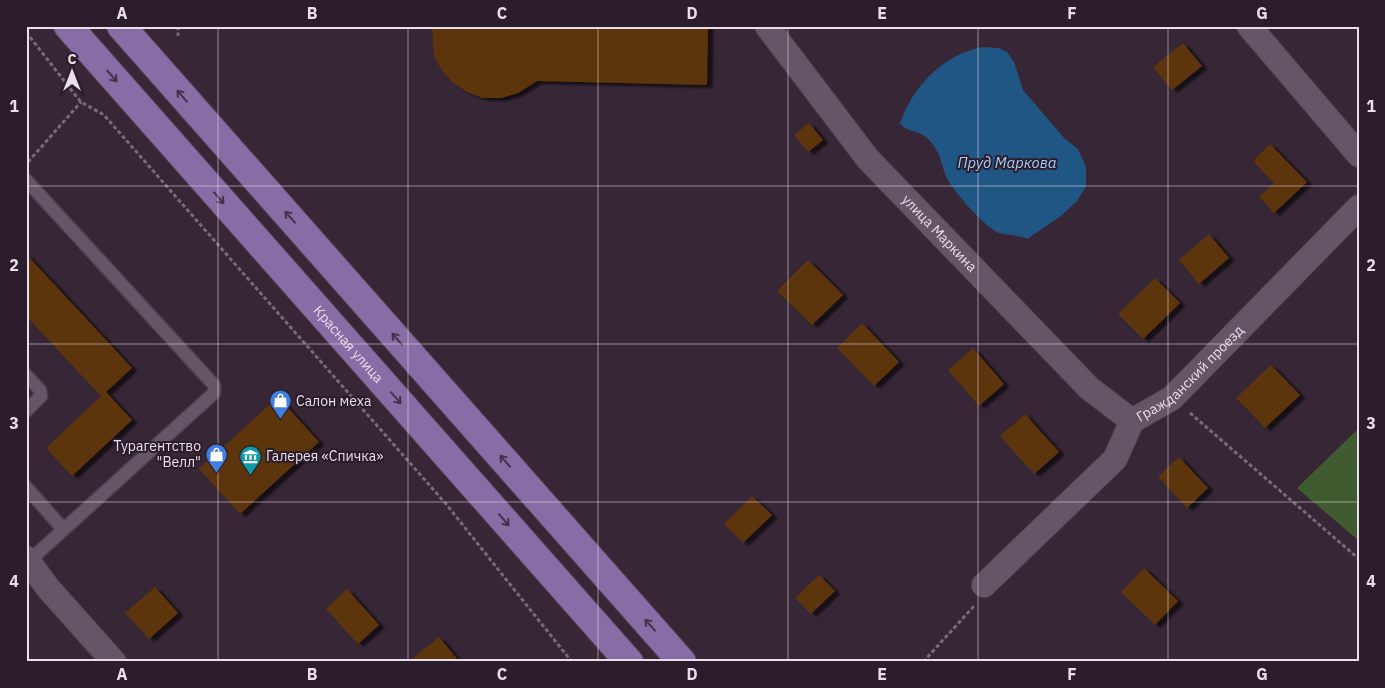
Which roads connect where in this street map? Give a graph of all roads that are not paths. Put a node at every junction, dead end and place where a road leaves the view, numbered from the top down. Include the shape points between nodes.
1 (68, 26) edge
2 (121, 26) edge
3 (767, 26) edge
4 (1249, 26) edge
5 (1359, 155) edge
6 (26, 180) edge
7 (1359, 207) edge
8 (26, 375) edge
9 (26, 411) edge
10 (1132, 421) junction
11 (26, 487) edge
12 (63, 529) junction
13 (28, 559) edge
14 (984, 585) road end
15 (114, 662) edge
16 (629, 662) edge
17 (682, 662) edge

1 -> 16 highway, Красная улица
17 -> 2 highway
3 - 10 street, улица Маркина via 868,159 1089,388
4 - 5 street
6 - 12 lane via 215,389
7 - 10 street, Гражданский проезд via 1172,398
8 - 9 lane via 40,390 41,396
10 - 14 street, Гражданский проезд via 1115,459
11 - 12 lane
12 - 13 lane
13 - 15 street via 48,588

